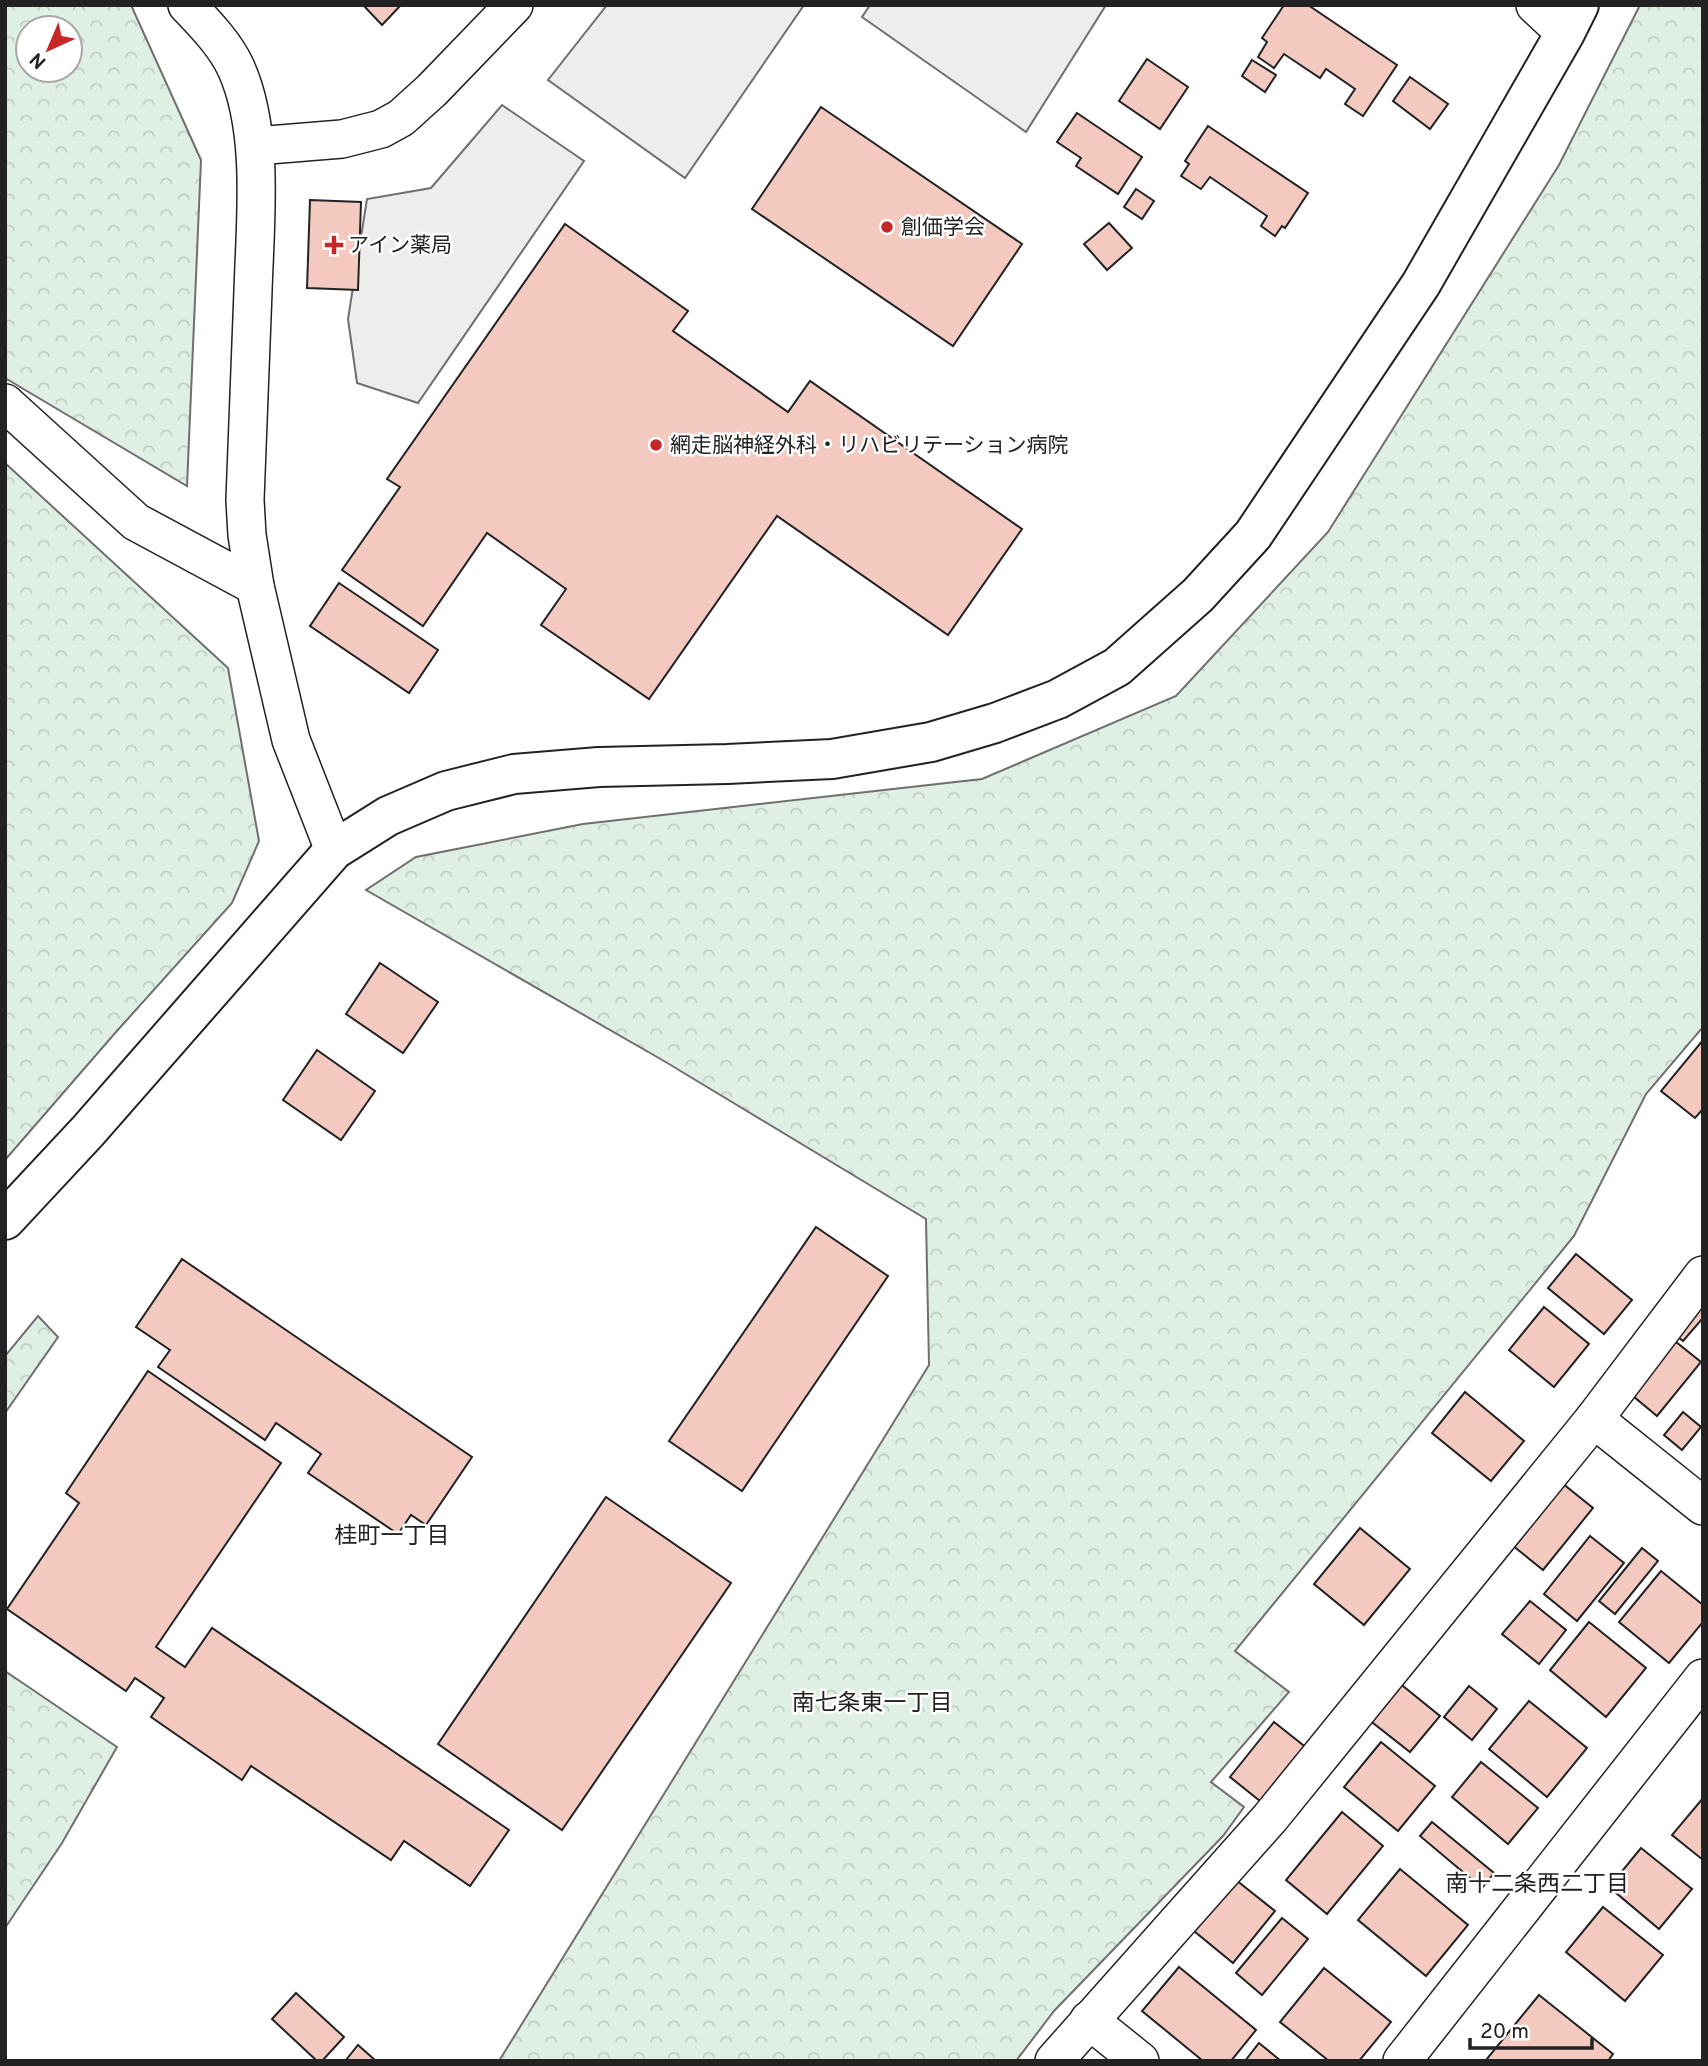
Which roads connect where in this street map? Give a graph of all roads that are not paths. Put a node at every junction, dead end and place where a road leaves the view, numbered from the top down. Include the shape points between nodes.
1 (187, 5) edge
2 (514, 5) edge
3 (1535, 5) edge
4 (1572, 19) edge
5 (256, 146) junction
6 (5, 403) edge
7 (254, 586) junction
8 (334, 850) junction
9 (5, 1220) edge
10 (1703, 1275) edge
11 (1594, 1419) junction
12 (1703, 1506) edge
13 (1703, 1678) edge
14 (1089, 2020) junction
15 (1054, 2061) edge
16 (1140, 2061) edge
17 (1402, 2061) edge

1 - 5 street via 236,68
2 - 5 street via 432,90 381,129 342,139
3 - 4 street
4 - 8 street via 1421,284 1254,535 1198,595 1117,667 1058,699 919,744 832,759 514,774 434,796 388,816
5 - 7 street via 245,500
6 - 7 street via 136,522
7 - 8 street via 291,740
8 - 9 street
10 - 11 street
11 - 12 street
11 - 14 street via 1270,1818
13 - 17 street
14 - 15 street
14 - 16 street

